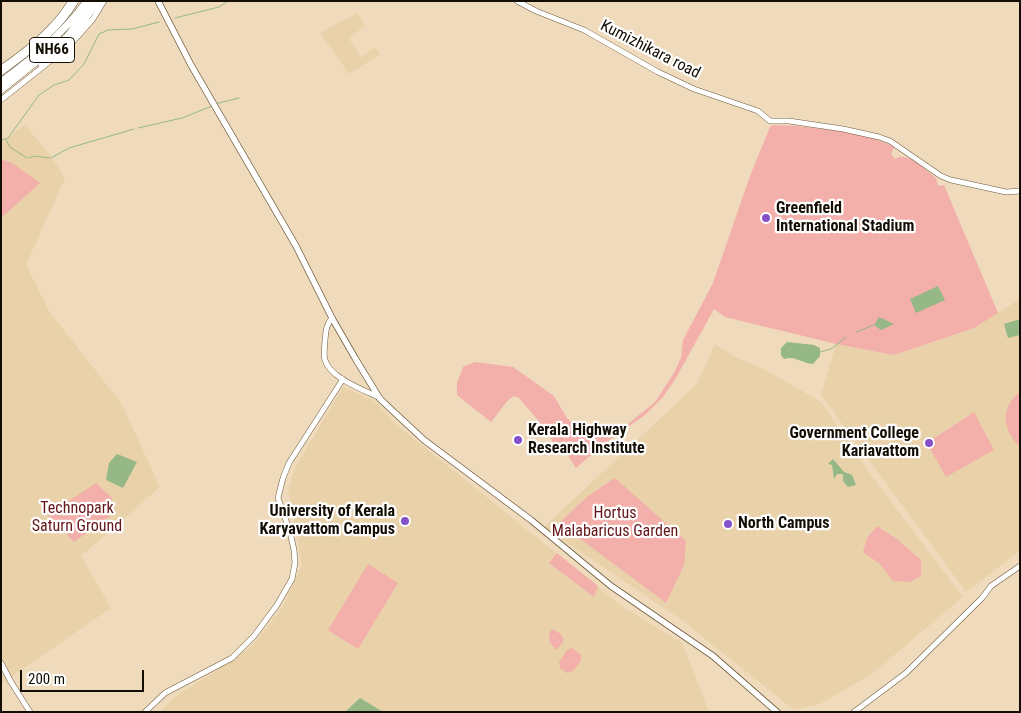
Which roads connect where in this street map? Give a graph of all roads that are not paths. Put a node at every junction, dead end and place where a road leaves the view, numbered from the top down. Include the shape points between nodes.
1 (71, 1) edge
2 (76, 1) edge
3 (87, 1) edge
4 (95, 1) edge
5 (99, 1) edge
6 (104, 1) edge
7 (158, 1) edge
8 (517, 1) edge
9 (1, 68) edge
10 (1, 73) edge
11 (1, 82) edge
12 (1, 90) edge
13 (1, 98) edge
14 (1020, 191) edge
15 (332, 318) junction
16 (343, 379) junction
17 (380, 398) junction
18 (1020, 566) edge
19 (1, 664) edge
20 (30, 712) edge
21 (145, 712) edge
22 (777, 712) edge
23 (854, 712) edge

1 - 9 main road via 40,38
2 - 10 main road via 55,29
3 - 11 highway, NH66 via 62,32
4 - 12 highway, NH66 via 67,37
5 - 13 main road via 66,44
6 - 13 main road via 70,46
7 - 15 main road via 213,105 296,246
8 - 14 main road, Kumizhikara road via 584,30 658,72 758,112 770,121 789,121 880,136 951,180 1006,192
15 - 16 main road via 327,324 325,360
15 - 17 main road
16 - 17 main road
16 - 21 main road via 289,463 283,478 278,498 290,532 295,563 292,579 277,605 254,636 232,658 165,693
17 - 22 main road via 424,440 531,520 604,581 713,656
18 - 23 main road via 991,586 906,673
19 - 20 main road

